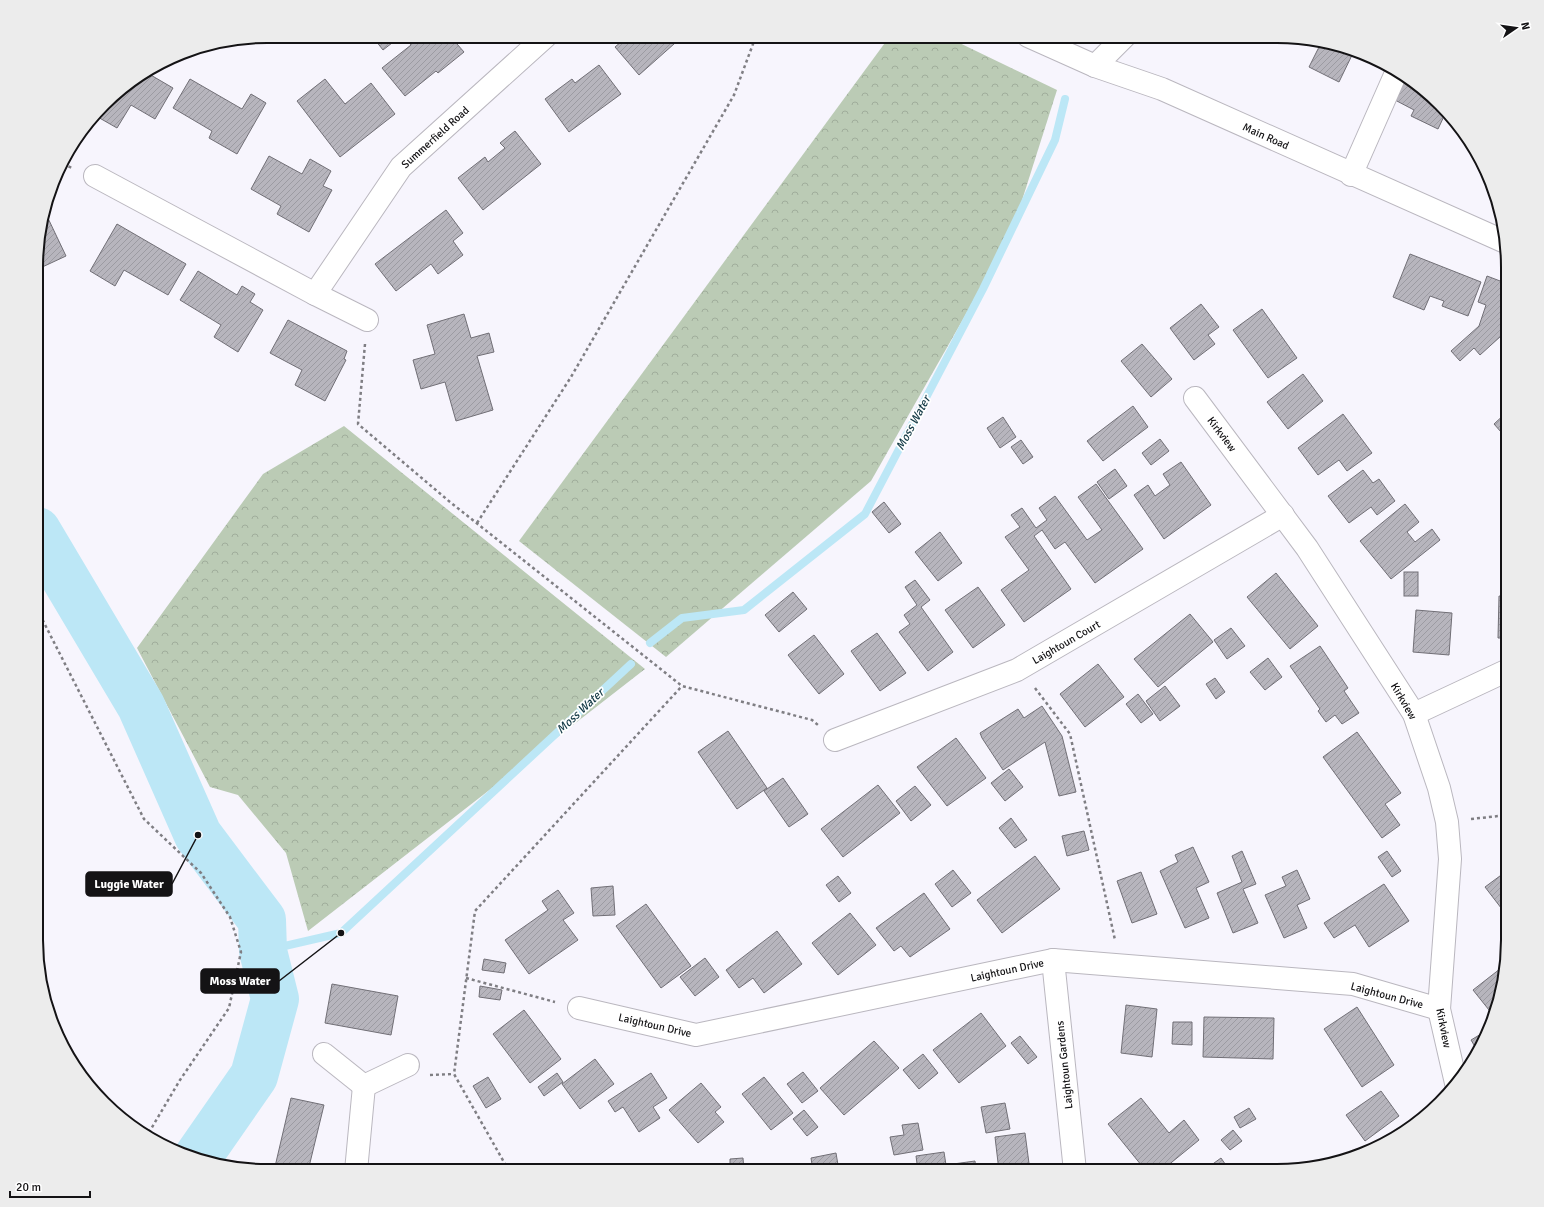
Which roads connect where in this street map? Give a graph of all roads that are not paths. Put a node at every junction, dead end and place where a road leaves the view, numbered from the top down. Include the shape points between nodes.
1 (538, 43) edge
2 (1044, 43) edge
3 (1118, 43) edge
4 (1095, 66) junction
5 (1394, 77) edge
6 (1351, 175) junction
7 (96, 176) dead end
8 (1499, 239) edge
9 (315, 294) junction
10 (367, 320) road end
11 (1196, 398) dead end
12 (1283, 516) junction
13 (1501, 673) edge
14 (1414, 714) junction
15 (835, 740) road end
16 (1053, 960) junction
17 (579, 1008) road end
18 (1439, 1009) junction
19 (324, 1054) dead end
20 (408, 1064) dead end
21 (1455, 1077) edge
22 (364, 1086) junction
23 (357, 1164) edge
24 (1074, 1164) edge

1 - 9 street, Summerfield Road via 401,166
2 - 4 street, Main Road
3 - 4 street
4 - 6 street, Main Road via 1162,89
5 - 6 street
6 - 8 street, Main Road
7 - 9 street
9 - 10 street
11 - 12 street, Kirkview
12 - 14 street, Kirkview via 1308,548
12 - 15 street, Laightoun Court via 1020,669
13 - 14 street
14 - 18 street, Kirkview via 1440,788 1447,822 1450,859
16 - 17 street, Laightoun Drive via 696,1035
16 - 18 street, Laightoun Drive via 1353,984
16 - 24 street, Laightoun Gardens
18 - 21 street, Kirkview
19 - 22 street
20 - 22 street
22 - 23 street

